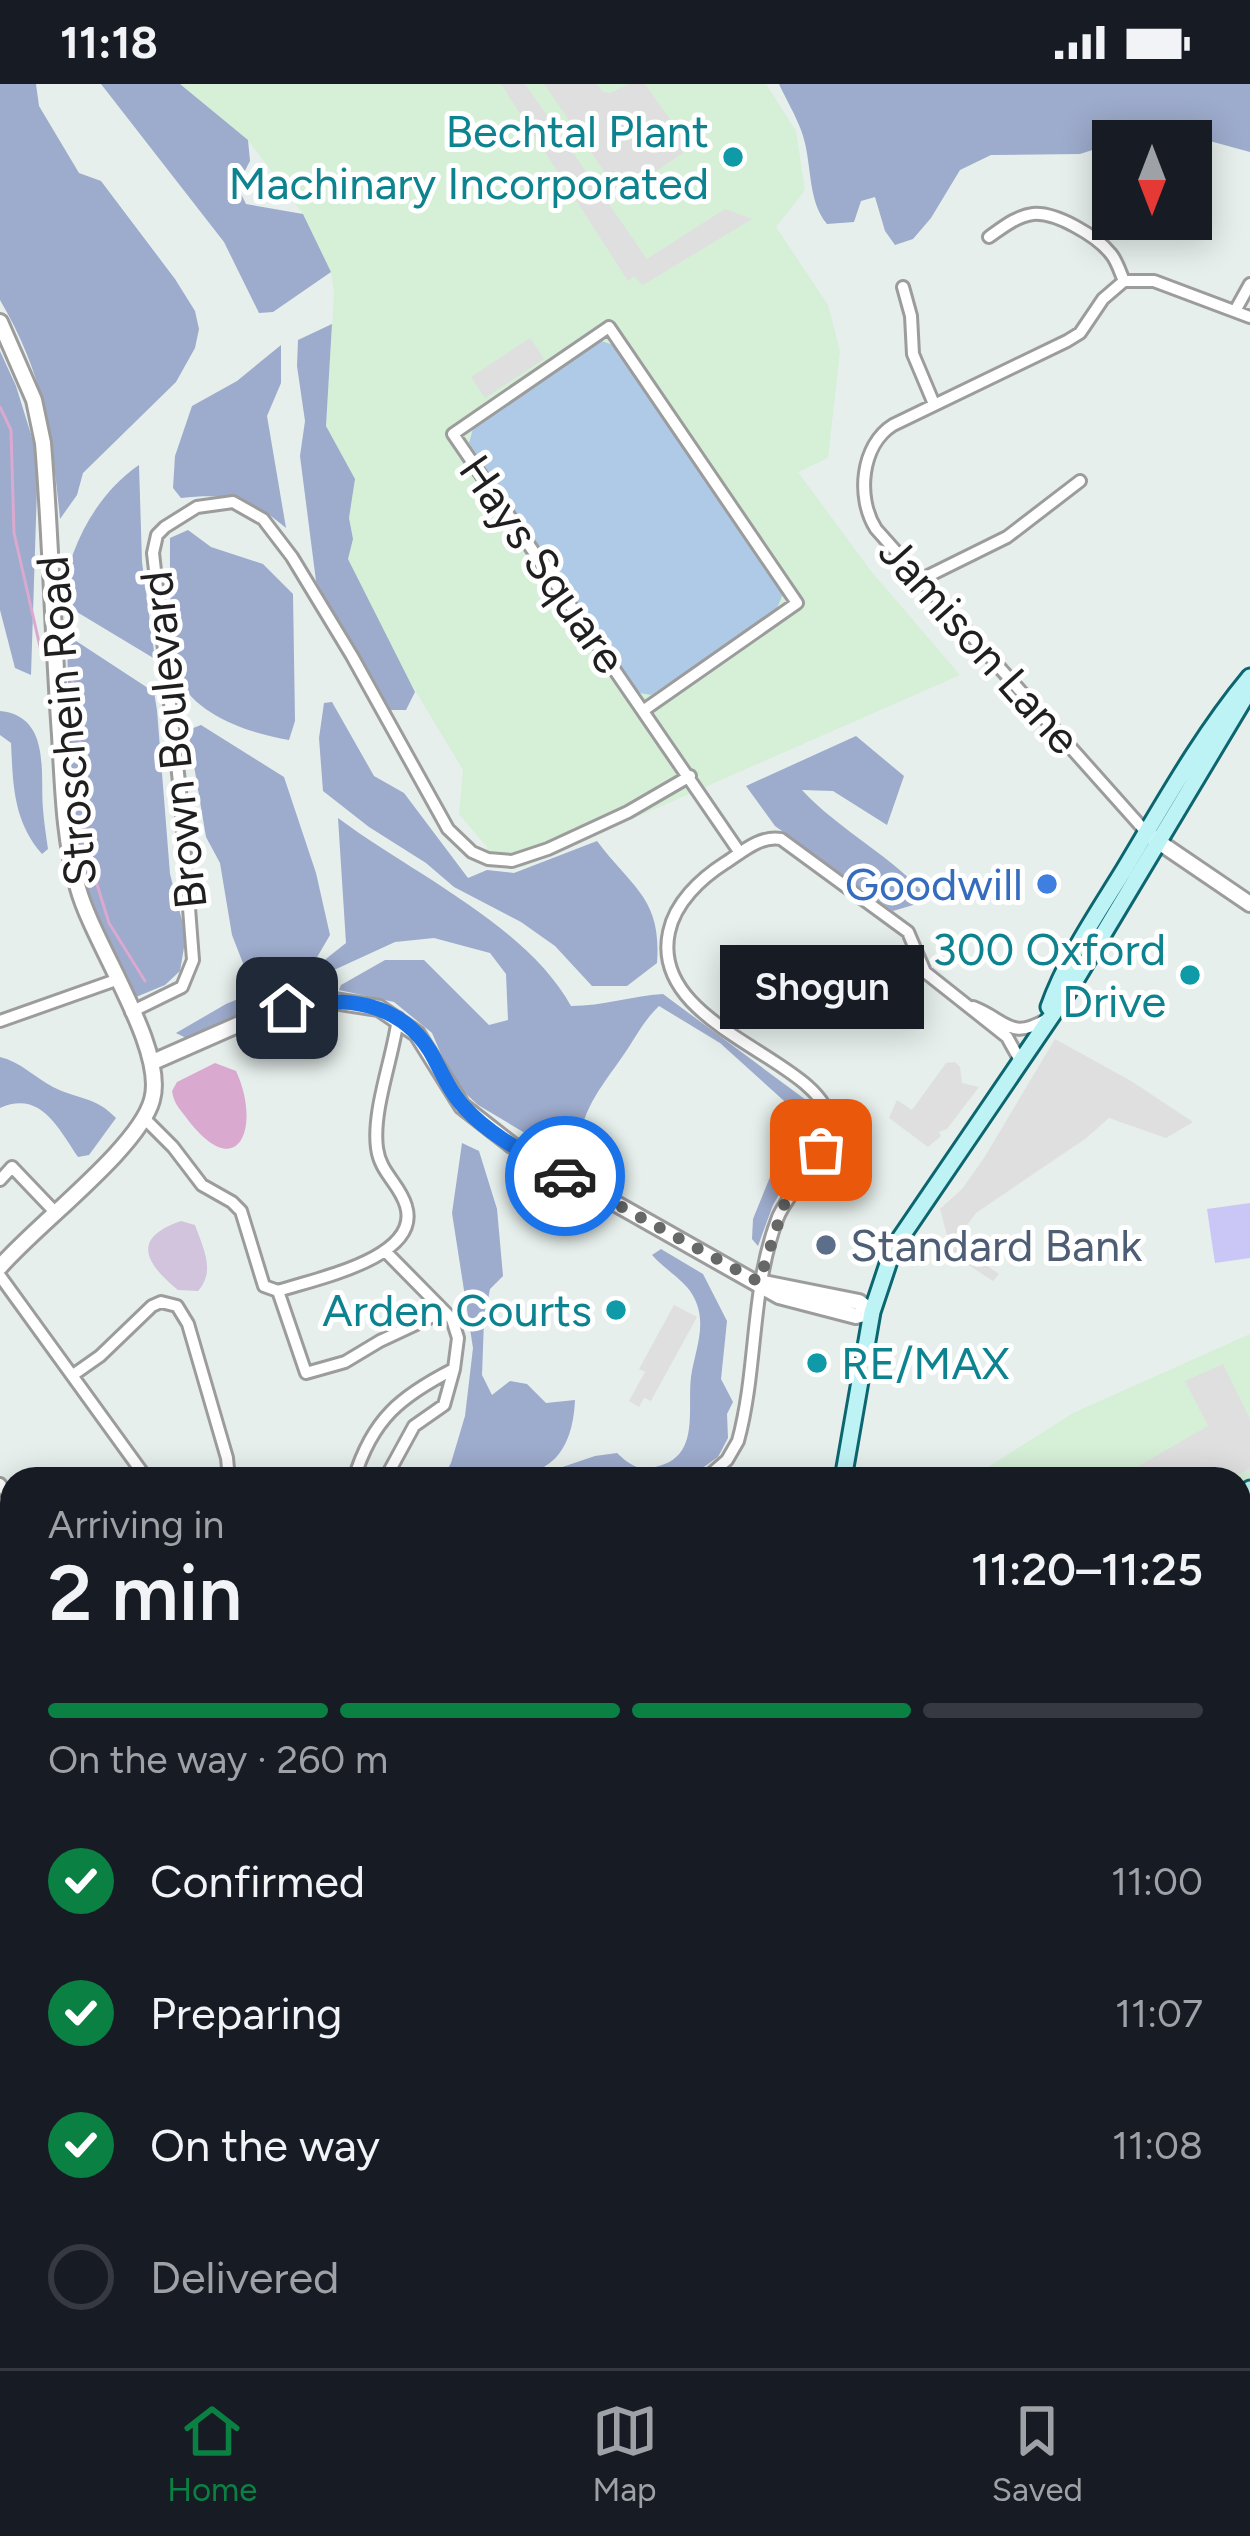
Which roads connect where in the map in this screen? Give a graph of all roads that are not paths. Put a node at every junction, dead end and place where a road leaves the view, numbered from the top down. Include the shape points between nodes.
1 (989, 237) dead end
2 (1124, 281) junction
3 (1250, 284) edge
4 (903, 287) dead end
5 (1235, 311) junction
6 (1250, 317) edge
7 (0, 322) edge
8 (934, 404) junction
9 (1080, 481) dead end
10 (920, 580) junction
11 (1250, 677) edge
12 (1250, 689) edge
13 (644, 710) junction
14 (690, 776) junction
15 (1151, 838) junction
16 (740, 853) junction
17 (1250, 904) edge
18 (116, 980) junction
19 (964, 1003) junction
20 (131, 1012) junction
21 (398, 1018) junction
22 (1046, 1020) junction
23 (0, 1021) edge
24 (417, 1034) junction
25 (153, 1062) junction
26 (1021, 1062) junction
27 (391, 1065) junction
28 (145, 1119) junction
29 (0, 1180) edge
30 (54, 1211) junction
31 (386, 1252) junction
32 (0, 1271) edge
33 (759, 1282) junction
34 (278, 1291) junction
35 (444, 1311) junction
36 (872, 1312) junction
37 (454, 1369) junction
38 (73, 1375) junction
39 (138, 1467) edge
40 (228, 1467) edge
41 (359, 1467) edge
42 (392, 1467) edge
43 (718, 1467) edge
44 (845, 1467) edge

1 - 2 street via 1035,214 1060,221 1096,239
2 - 5 street via 1154,281
2 - 8 street, Jamison Lane via 1067,341
3 - 5 street
4 - 8 street via 913,354
5 - 6 street
7 - 18 street, Stroschein Road via 43,443 70,853
8 - 10 street, Jamison Lane via 879,435 866,471 871,521
9 - 10 street via 1007,537
10 - 15 street, Jamison Lane
11 - 15 main road via 1210,730
12 - 15 main road
13 - 13 street, Hays Square via 453,434 609,327 797,604
13 - 14 street
14 - 16 street
14 - 20 street, Brown Boulevard via 548,849 512,861 472,852 448,829 352,656 263,519 233,502 196,507 157,535 153,553 194,960 182,986
15 - 17 street
15 - 22 main road via 1062,977
16 - 19 street via 770,837 789,844 908,932 925,972
16 - 33 street via 704,878 675,915 667,948 672,976 692,1003 820,1098 830,1122 825,1144 785,1202
18 - 20 street, Stroschein Road
18 - 23 street
19 - 22 street via 1016,1031
19 - 26 street via 1007,1037
20 - 25 street, Stroschein Road
21 - 24 street
21 - 25 street via 351,1001 305,1004
21 - 27 street
22 - 26 main road
24 - 27 street
24 - 33 street via 463,1106 488,1128
25 - 28 street
26 - 36 main road via 899,1237
27 - 31 street via 376,1145 408,1216 405,1233
28 - 30 street
28 - 34 street via 202,1185 238,1208 264,1286
29 - 30 street via 12,1167
30 - 32 street
31 - 34 street
31 - 35 street
32 - 38 street
33 - 36 street via 796,1303
33 - 43 street via 740,1435
34 - 35 street via 306,1373
35 - 37 street via 457,1330
36 - 44 main road
37 - 41 street via 393,1406
37 - 42 street via 444,1405 414,1426
38 - 39 street
38 - 40 street via 152,1306 177,1306

